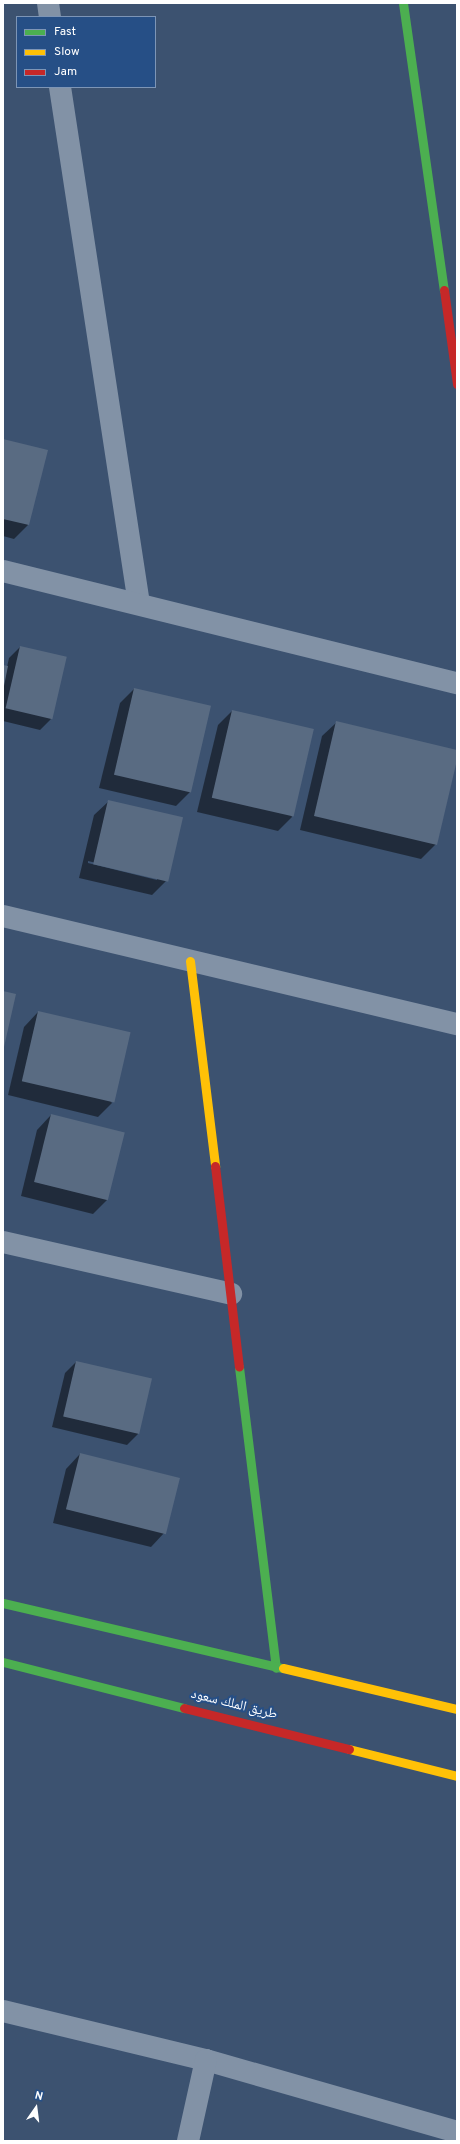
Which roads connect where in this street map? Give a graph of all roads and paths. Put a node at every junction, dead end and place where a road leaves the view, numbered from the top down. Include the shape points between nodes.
1 (48, 3) edge
2 (403, 3) edge
3 (50, 16) edge
4 (60, 88) edge
5 (457, 384) edge
6 (3, 571) edge
7 (139, 604) junction
8 (457, 683) edge
9 (3, 916) edge
10 (190, 961) junction
11 (457, 1024) edge
12 (3, 1242) edge
13 (231, 1294) junction
14 (3, 1603) edge
15 (3, 1662) edge
16 (276, 1668) junction
17 (457, 1709) edge
18 (457, 1776) edge
19 (3, 2011) edge
20 (206, 2060) junction
21 (457, 2132) edge
22 (188, 2141) edge

1 - 3 street
2 - 5 street
4 - 7 street
6 - 7 street
7 - 8 street
9 - 10 street
10 - 11 street
10 - 13 street
12 - 13 street
13 - 16 street
14 - 16 street
15 - 18 street, طريق الملك سعود
16 - 17 street
19 - 20 street
20 - 21 street
20 - 22 street

